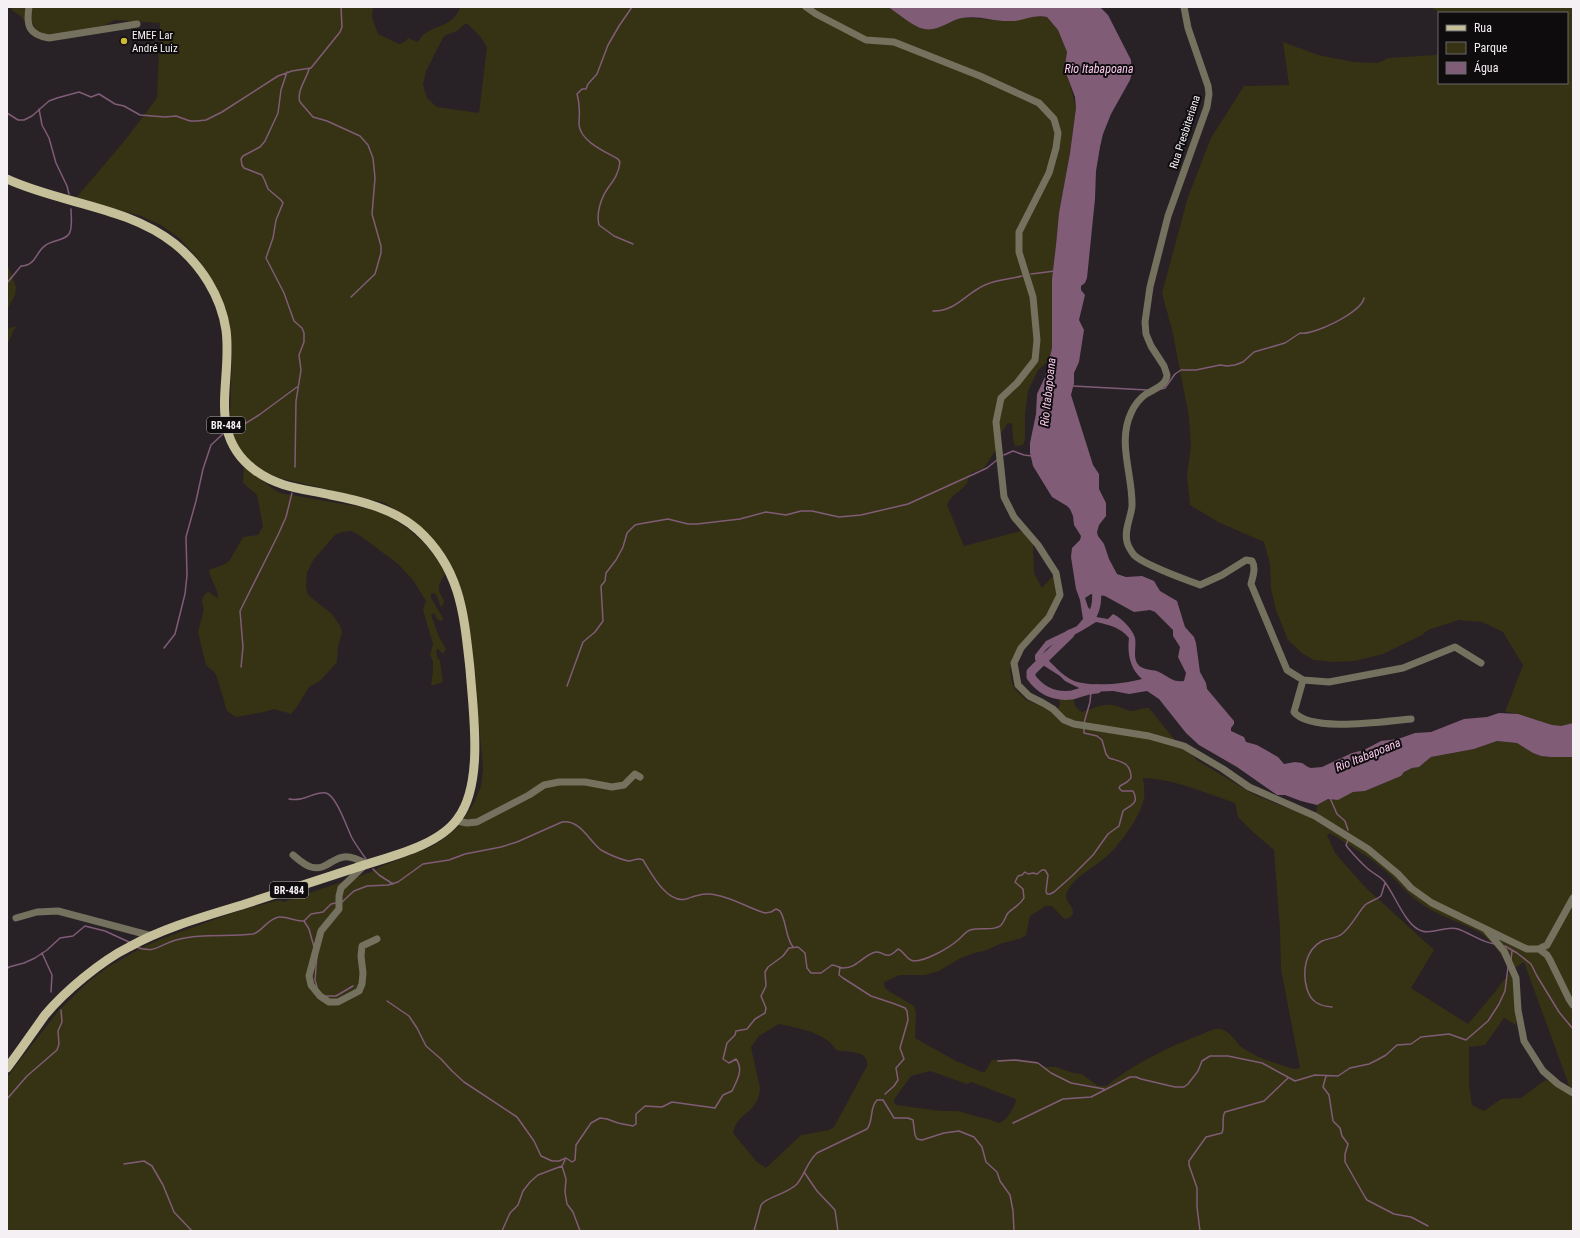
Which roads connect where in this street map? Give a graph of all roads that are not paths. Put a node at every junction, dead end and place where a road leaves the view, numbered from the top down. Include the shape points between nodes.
1 (29, 7) edge
2 (806, 7) edge
3 (1184, 7) edge
4 (137, 24) dead end
5 (7, 179) edge
6 (1481, 662) dead end
7 (1302, 680) junction
8 (1411, 719) dead end
9 (640, 777) dead end
10 (457, 821) junction
11 (293, 855) dead end
12 (366, 864) junction
13 (1573, 898) edge
14 (16, 918) dead end
15 (1485, 930) junction
16 (152, 936) junction
17 (377, 939) dead end
18 (1539, 949) junction
19 (1573, 1005) edge
20 (7, 1068) edge
21 (1573, 1094) edge

1 - 4 street via 27,19 30,29 38,36 49,38
2 - 15 street via 866,40 894,42 986,79 1039,103 1054,119 1058,133 1056,148 1048,173 1018,232 1019,252 1033,296 1037,340 1035,360 1001,398 996,422 1004,497 1014,517 1038,545 1056,573 1060,595 1049,617 1021,648 1014,663 1018,685 1029,696 1053,708 1064,720 1084,726 1149,736 1184,746 1249,787 1315,816 1368,849 1411,888 1432,903
3 - 7 street, Rua Presbiteriana via 1209,94 1207,107 1168,216 1150,286 1146,334 1164,366 1167,378 1163,384 1137,402 1130,414 1125,435 1132,506 1126,530 1127,542 1134,555 1145,562 1200,585 1246,560 1252,561 1254,565 1251,584 1287,670
5 - 10 main road, BR-484 via 34,190 137,221 160,232 176,244 199,269 220,306 226,330 226,423 232,444 240,457 273,482 365,503 397,515 417,529 438,553 452,577 462,605 473,704 472,782 470,795
6 - 7 street via 1455,647 1403,668 1329,682
7 - 8 street via 1294,712 1307,721 1337,725
9 - 10 street via 635,774 624,785 612,787 586,782 544,785 477,822
10 - 12 main road, BR-484 via 428,842
11 - 12 street via 311,867 320,867 333,860 350,856
12 - 16 main road, BR-484 via 203,916
12 - 17 street via 341,888 339,909 321,930 309,976 311,985 320,996 329,1002 338,1002 359,991 363,973 362,946
13 - 18 street via 1547,945
14 - 16 street via 37,912 58,911
15 - 18 street via 1526,949
15 - 21 street via 1504,952 1516,978 1518,1010 1524,1041 1543,1071
16 - 20 main road, BR-484 via 114,956 58,1001
18 - 19 street via 1547,955

